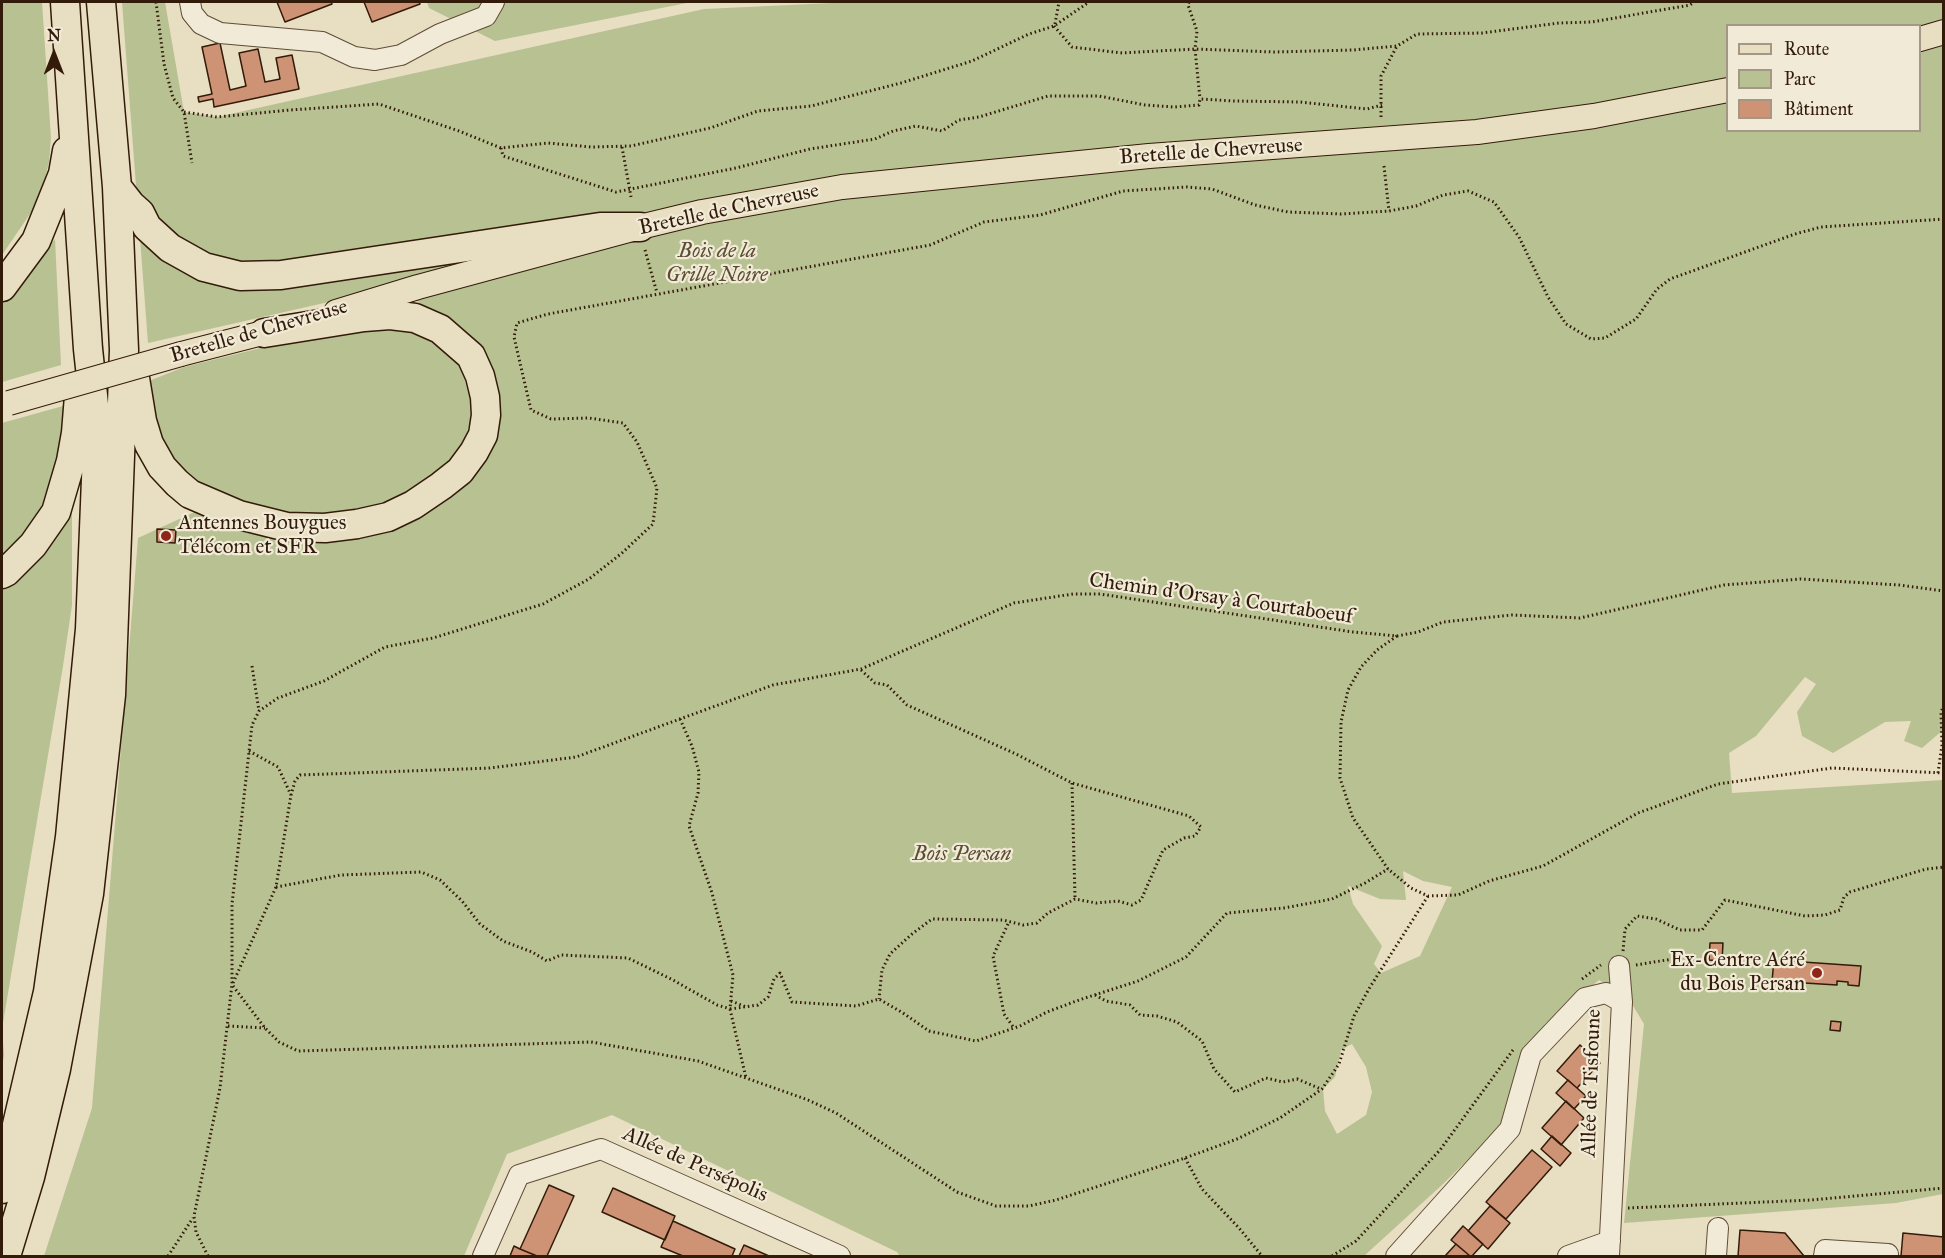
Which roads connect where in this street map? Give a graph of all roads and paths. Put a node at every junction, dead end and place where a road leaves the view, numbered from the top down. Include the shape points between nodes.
1 (65, 2) edge
2 (101, 2) edge
3 (156, 2) edge
4 (190, 2) edge
5 (494, 2) edge
6 (1059, 2) edge
7 (1089, 2) edge
8 (1189, 2) edge
9 (1694, 2) edge
10 (1054, 26) junction
11 (1944, 32) edge
12 (1921, 39) edge
13 (1397, 46) junction
14 (1195, 49) junction
15 (1726, 90) edge
16 (1200, 99) junction
17 (1382, 105) junction
18 (184, 112) junction
19 (1381, 117) dead end
20 (73, 120) junction
21 (622, 147) junction
22 (501, 148) junction
23 (192, 163) dead end
24 (1384, 166) dead end
25 (117, 187) junction
26 (629, 190) junction
27 (631, 197) dead end
28 (1389, 211) junction
29 (1944, 219) edge
30 (642, 238) junction
31 (2, 286) edge
32 (657, 293) junction
33 (264, 333) junction
34 (87, 349) junction
35 (124, 350) junction
36 (4, 404) edge
37 (2, 574) edge
38 (1944, 591) edge
39 (1397, 636) junction
40 (252, 666) dead end
41 (861, 669) junction
42 (1944, 705) edge
43 (259, 711) junction
44 (680, 719) junction
45 (249, 751) junction
46 (1938, 773) junction
47 (1944, 773) edge
48 (1072, 783) junction
49 (291, 795) junction
50 (1944, 867) edge
51 (1388, 869) junction
52 (276, 887) junction
53 (1428, 896) junction
54 (1075, 899) junction
55 (1008, 924) dead end
56 (1697, 955) dead end
57 (1616, 960) junction
58 (1577, 983) dead end
59 (232, 984) junction
60 (1095, 995) junction
61 (879, 999) junction
62 (731, 1001) junction
63 (1622, 1002) junction
64 (736, 1007) dead end
65 (746, 1007) junction
66 (730, 1009) junction
67 (228, 1026) junction
68 (265, 1028) junction
69 (1014, 1028) junction
70 (1518, 1045) dead end
71 (746, 1078) junction
72 (1322, 1089) junction
73 (1185, 1158) junction
74 (1944, 1188) edge
75 (2, 1189) edge
76 (1611, 1208) junction
77 (194, 1216) junction
78 (1718, 1228) dead end
79 (1610, 1249) edge
80 (1888, 1254) dead end
81 (833, 1255) edge
82 (1260, 1256) edge
83 (6, 1257) edge
84 (168, 1257) edge
85 (208, 1257) edge
86 (483, 1257) edge
87 (1332, 1257) edge
88 (1396, 1257) edge
89 (1568, 1257) edge
90 (1716, 1257) edge
91 (1824, 1257) edge

1 - 20 highway
2 - 25 highway
3 - 18 path via 164,64 173,98
4 - 5 street via 192,13 201,24 220,33 322,42 354,57 375,60 401,55 486,16
6 - 10 path
7 - 10 path
8 - 14 path via 1197,31
9 - 13 path via 1592,22 1482,33 1417,34
10 - 14 path via 1072,47 1122,53
10 - 21 path via 972,61 901,83 811,106 758,111 710,128
11 - 12 main road
13 - 14 path via 1274,52
13 - 17 path via 1381,76
14 - 16 path
15 - 30 main road, Bretelle de Chevreuse via 1594,116 1477,132 1149,156 842,187 702,212
16 - 17 path via 1367,109
16 - 26 path via 1199,105 1174,106 1099,96 1048,96 958,120 942,131 916,126 875,139 810,149
17 - 19 path
18 - 22 path via 217,117 379,104
18 - 23 path
20 - 31 highway via 63,174 36,241
20 - 34 highway
21 - 22 path via 548,143
21 - 26 path
22 - 26 path via 503,156 616,192
24 - 28 path
25 - 30 highway via 170,248 204,267 240,276 281,275 600,226
25 - 35 highway
26 - 27 path
28 - 29 path via 1468,191 1494,202 1519,237 1548,297 1566,324 1591,339 1605,338 1636,319 1657,289 1670,279 1795,234 1832,226
28 - 32 path via 1288,212 1212,189 1187,187 1123,191 1040,215 984,222 930,245
30 - 32 path
30 - 33 main road, Bretelle de Chevreuse via 418,287
32 - 43 path via 517,323 514,337 531,411 551,419 589,418 623,423 637,442 657,488 653,524 590,579 543,604 433,638 386,647 324,681 278,698
33 - 35 highway via 390,315 415,318 440,329 471,357 480,376 486,415 483,435 460,471 413,505 388,517 325,528 288,527 239,515 190,494 162,467 149,444 134,373
33 - 36 main road, Bretelle de Chevreuse, bridge
34 - 37 highway via 71,461 56,512 33,545
34 - 75 highway via 97,454 90,629 70,837 48,992
35 - 83 highway via 111,695 89,894 56,1069
38 - 39 path, Chemin d'Orsay à Courtaboeuf via 1801,579 1724,585 1580,618 1512,615 1443,622
39 - 41 path, Chemin d'Orsay à Courtaboeuf via 1100,594 1072,594 1014,603
39 - 51 path via 1361,667 1348,690 1341,722 1340,778 1353,818
40 - 43 path
41 - 44 path, Chemin d'Orsay à Courtaboeuf via 773,685
41 - 48 path via 875,683 887,685 907,705
42 - 46 path
43 - 45 path via 252,725
44 - 49 path, Chemin d'Orsay à Courtaboeuf via 576,758 490,768 300,775
44 - 62 path via 699,772 689,826 712,893 733,975
45 - 49 path via 278,766
45 - 59 path via 232,904
46 - 47 path
46 - 53 path via 1832,768 1718,784 1638,813 1543,866 1489,881 1458,895
48 - 54 path
48 - 54 path via 1189,816 1201,826 1195,836 1163,850 1141,900 1132,905
49 - 52 path
50 - 57 path via 1850,892 1840,910 1825,915 1805,916 1725,900 1702,930 1680,930 1656,919 1637,916 1624,929
51 - 53 path
51 - 60 path via 1332,900 1227,914 1186,957 1138,981
52 - 59 path
52 - 66 path via 341,875 420,872 440,880 480,924 503,941 547,961 561,955 628,958
53 - 72 path via 1354,1016 1339,1064
54 - 61 path via 1037,923 1023,925 1003,920 932,919 890,954 882,970
55 - 69 path via 993,956 1004,1014
56 - 57 path
57 - 58 path
57 - 63 street
59 - 67 path
59 - 68 path
60 - 69 path
60 - 72 path via 1130,1005 1140,1015 1177,1022 1202,1041 1214,1069 1235,1092 1266,1078 1283,1082 1297,1079
61 - 65 path via 856,1006 792,1002 780,973 768,997 758,1005
61 - 69 path via 929,1031 957,1038 976,1041
62 - 65 path
62 - 66 path
63 - 76 street, Allée de Tisfoune
63 - 88 street, Allée de Tisfoune via 1606,993 1585,998 1531,1055 1510,1130
64 - 66 path
65 - 66 path
66 - 71 path
67 - 68 path
67 - 77 path via 220,1088
68 - 71 path via 279,1042 298,1050 591,1042 698,1062
70 - 87 path via 1440,1150 1356,1241
71 - 73 path via 836,1113 957,1192 996,1206 1029,1206 1056,1200
72 - 73 path via 1280,1118
73 - 82 path via 1202,1189
74 - 76 path via 1811,1200
76 - 79 street, Allée de Tisfoune
77 - 84 path
77 - 85 path via 196,1232
78 - 90 street
79 - 89 street
80 - 91 street via 1825,1250
81 - 86 street, Allée de Persépolis via 600,1149 519,1175

